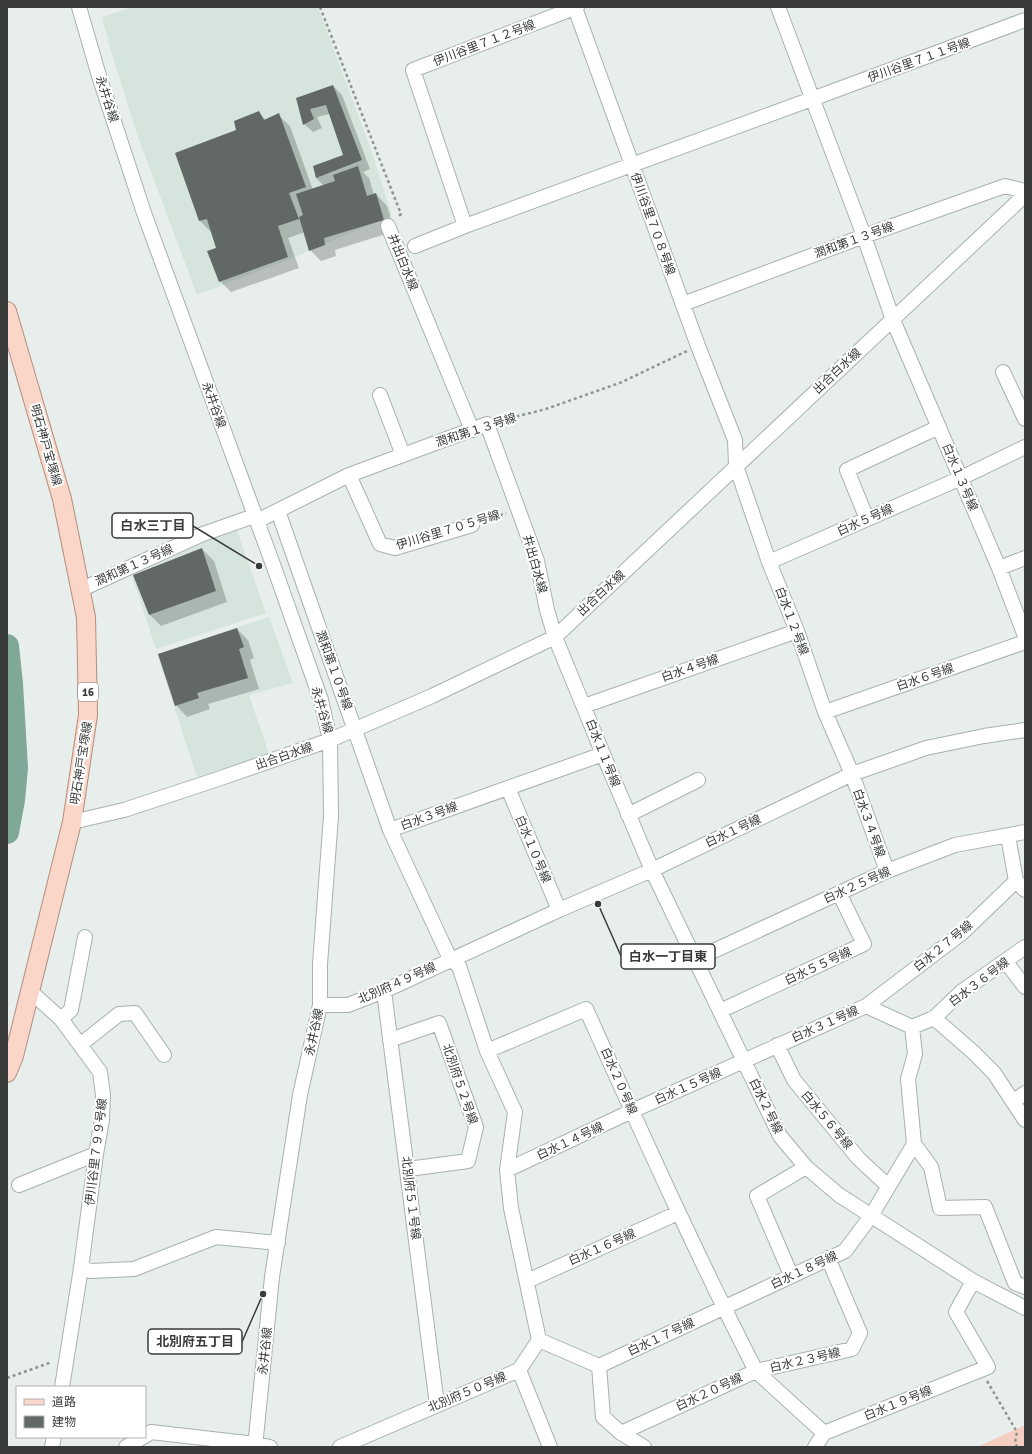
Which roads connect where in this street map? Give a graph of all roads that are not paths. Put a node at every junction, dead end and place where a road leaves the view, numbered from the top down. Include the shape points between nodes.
1 (79, 7) edge
2 (576, 7) edge
3 (778, 7) edge
4 (1025, 20) edge
5 (812, 99) junction
6 (631, 165) junction
7 (1025, 191) edge
8 (1025, 195) edge
9 (388, 226) road end
10 (466, 226) junction
11 (864, 236) junction
12 (415, 246) dead end
13 (683, 304) junction
14 (7, 311) edge
15 (892, 320) junction
16 (1003, 372) dead end
17 (380, 395) dead end
18 (1025, 419) edge
19 (487, 424) joint
20 (939, 428) junction
21 (472, 430) junction
22 (1025, 447) edge
23 (403, 455) junction
24 (736, 466) junction
25 (349, 475) junction
26 (961, 478) junction
27 (278, 511) junction
28 (255, 518) junction
29 (867, 519) junction
30 (472, 525) road end
31 (1025, 558) edge
32 (769, 562) junction
33 (999, 568) junction
34 (80, 590) junction
35 (797, 631) junction
36 (1025, 636) edge
37 (555, 637) junction
38 (323, 639) junction
39 (1025, 642) edge
40 (302, 648) junction
41 (584, 706) junction
42 (825, 712) junction
43 (355, 729) junction
44 (1025, 730) edge
45 (330, 740) junction
46 (603, 754) junction
47 (852, 774) junction
48 (698, 780) dead end
49 (508, 788) junction
50 (628, 815) junction
51 (72, 822) junction
52 (390, 830) junction
53 (1025, 832) edge
54 (1008, 836) junction
55 (652, 870) junction
56 (886, 871) junction
57 (1021, 886) edge
58 (839, 893) junction
59 (559, 910) junction
60 (86, 937) dead end
61 (1025, 947) edge
62 (450, 959) junction
63 (696, 959) junction
64 (1006, 962) junction
65 (1025, 987) edge
66 (30, 991) junction
67 (384, 991) junction
68 (320, 1005) junction
69 (866, 1006) junction
70 (720, 1011) junction
71 (934, 1018) junction
72 (61, 1019) junction
73 (912, 1027) junction
74 (390, 1040) junction
75 (80, 1045) junction
76 (778, 1045) junction
77 (487, 1051) junction
78 (164, 1055) dead end
79 (744, 1060) junction
80 (7, 1074) edge
81 (1025, 1093) edge
82 (1013, 1102) junction
83 (632, 1111) junction
84 (1025, 1120) edge
85 (914, 1144) junction
86 (96, 1154) junction
87 (806, 1167) junction
88 (408, 1169) junction
89 (507, 1170) junction
90 (19, 1185) dead end
91 (888, 1186) junction
92 (678, 1213) junction
93 (871, 1216) junction
94 (278, 1243) junction
95 (828, 1258) junction
96 (81, 1268) junction
97 (792, 1276) junction
98 (527, 1280) junction
99 (973, 1281) junction
100 (1025, 1287) edge
101 (723, 1307) junction
102 (1025, 1308) edge
103 (539, 1340) junction
104 (599, 1366) junction
105 (519, 1370) junction
106 (756, 1371) junction
107 (62, 1386) edge
108 (437, 1405) junction
109 (621, 1433) junction
110 (824, 1433) junction
111 (146, 1435) edge
112 (141, 1438) edge
113 (198, 1442) edge
114 (255, 1446) edge
115 (126, 1447) edge
116 (270, 1447) edge
117 (340, 1447) edge
118 (550, 1447) edge
119 (644, 1447) edge
120 (815, 1447) edge

1 - 28 street, 永井谷線 via 144,213
2 - 6 street, 伊川谷里７０８号線
2 - 10 street, 伊川谷里７１２号線 via 413,70
3 - 5 street, 白水１３号線
4 - 5 street, 伊川谷里７１１号線
5 - 6 street, 伊川谷里７１１号線
5 - 11 street, 白水１３号線
6 - 10 street, 伊川谷里７１１号線
6 - 13 street, 伊川谷里７０８号線
7 - 11 street, 潤和第１３号線 via 1005,186
8 - 15 street, 出合白水線
9 - 21 street, 井出白水線
10 - 12 street, 伊川谷里７１１号線
11 - 13 street, 潤和第１３号線
11 - 15 street, 白水１３号線
13 - 24 street, 伊川谷里７０８号線 via 735,440
14 - 34 main road, 明石神戸宝塚線 / 16 via 62,499
15 - 20 street, 白水１３号線
15 - 24 street, 出合白水線
16 - 18 street
17 - 23 street
19 - 21 street, 潤和第１３号線
19 - 37 street, 井出白水線 via 537,560
20 - 26 street, 白水１３号線
20 - 29 street via 847,470
21 - 23 street, 潤和第１３号線
22 - 26 street, 白水５号線
23 - 25 street, 潤和第１３号線
24 - 32 street, 白水１２号線
24 - 37 street, 出合白水線
25 - 27 street, 潤和第１３号線
25 - 30 street, 伊川谷里７０５号線 via 380,544 395,548
26 - 29 street, 白水５号線
26 - 33 street, 白水１３号線
27 - 28 street, 潤和第１３号線
27 - 38 street, 潤和第１０号線
28 - 34 street, 潤和第１３号線 via 203,534
28 - 40 street, 永井谷線
29 - 32 street, 白水５号線
31 - 33 street
32 - 35 street, 白水１２号線
33 - 36 street, 白水１３号線
34 - 51 main road, 明石神戸宝塚線 / 16 via 86,617 88,715
35 - 41 street, 白水４号線
35 - 42 street, 白水１２号線
37 - 41 street, 白水１１号線
37 - 43 street, 出合白水線 via 432,696
38 - 40 street
38 - 43 street, 潤和第１０号線
39 - 42 street, 白水６号線
40 - 45 street, 永井谷線 via 321,700
41 - 46 street, 白水１１号線
42 - 47 street, 白水１２号線
43 - 45 street, 出合白水線
43 - 52 street, 潤和第１０号線
44 - 47 street, 白水１号線 via 926,748
45 - 51 street, 出合白水線 via 124,810
45 - 68 street, 永井谷線 via 331,816 320,964
46 - 49 street, 白水３号線
46 - 50 street, 白水１１号線
47 - 55 street, 白水１号線
47 - 56 street, 白水３４号線
48 - 50 street
49 - 52 street, 白水３号線
49 - 59 street, 白水１０号線
50 - 55 street, 白水１１号線
51 - 66 main road, 明石神戸宝塚線 / 16
52 - 62 street, 白水３号線
53 - 54 street, 白水２５号線
54 - 56 street, 白水２５号線 via 955,845
54 - 57 street
55 - 59 street, 白水１号線
55 - 63 street, 白水２号線
56 - 58 street, 白水２５号線
57 - 69 street, 白水２７号線
58 - 63 street, 白水２５号線
58 - 70 street, 白水５５号線 via 864,944
59 - 62 street, 白水１号線
60 - 72 street via 71,1010
61 - 64 street, 白水３６号線
62 - 67 street, 北別府４９号線
62 - 77 street via 459,966
63 - 70 street, 白水２号線
64 - 65 street
64 - 71 street, 白水３６号線 via 961,992
66 - 72 street, 伊川谷里７９９号線
66 - 80 main road, 明石神戸宝塚線 / 16
67 - 68 street, 北別府４９号線 via 348,1005
67 - 74 street, 北別府５１号線
68 - 94 street, 永井谷線 via 300,1094
69 - 73 street, 白水３１号線
69 - 76 street, 白水３１号線
70 - 79 street, 白水２号線
71 - 73 street
71 - 82 street via 994,1074
72 - 75 street, 伊川谷里７９９号線
73 - 85 street via 915,1054 908,1079
74 - 88 street, 北別府５１号線
74 - 88 street, 北別府５２号線 via 439,1023 476,1127 468,1161
75 - 78 street via 119,1014 135,1013
75 - 86 street, 伊川谷里７９９号線 via 100,1072 103,1101
76 - 79 street, 白水３１号線
76 - 91 street, 白水５６号線 via 794,1080 858,1158
77 - 83 street, 白水２０号線 via 586,1009
77 - 89 street via 515,1112
79 - 83 street, 白水１５号線
79 - 87 street, 白水２号線 via 780,1136
81 - 82 street
82 - 84 street
83 - 89 street, 白水１４号線
83 - 92 street, 白水２０号線
85 - 91 street, 白水１８号線
85 - 100 street via 931,1167 940,1208 985,1207 1015,1283
86 - 90 street
86 - 96 street, 伊川谷里７９９号線
87 - 93 street, 白水２号線 via 839,1195
87 - 97 street via 757,1196
88 - 108 street, 北別府５１号線
89 - 98 street via 511,1208
91 - 93 street, 白水１８号線
92 - 98 street, 白水１６号線
92 - 101 street, 白水２０号線
93 - 95 street, 白水１８号線 via 845,1251
93 - 99 street, 白水２号線
94 - 96 street via 216,1237 134,1269 91,1271
94 - 114 street, 永井谷線 via 272,1277
95 - 97 street, 白水１８号線
95 - 106 street, 白水２３号線 via 860,1333 852,1349
96 - 107 street, 伊川谷里７９９号線
97 - 101 street, 白水１８号線
98 - 103 street
99 - 102 street, 白水２号線
99 - 110 street, 白水１９号線 via 956,1312 985,1368
101 - 104 street, 白水１７号線
101 - 106 street, 白水２０号線
103 - 104 street
103 - 105 street
104 - 109 street via 603,1417
105 - 108 street, 北別府５０号線
105 - 118 street, 北別府５０号線
106 - 109 street, 白水２０号線
106 - 110 street
108 - 117 street, 北別府５０号線
109 - 119 street
110 - 120 street
111 - 113 street via 151,1432
112 - 115 street
113 - 114 street
114 - 116 street

